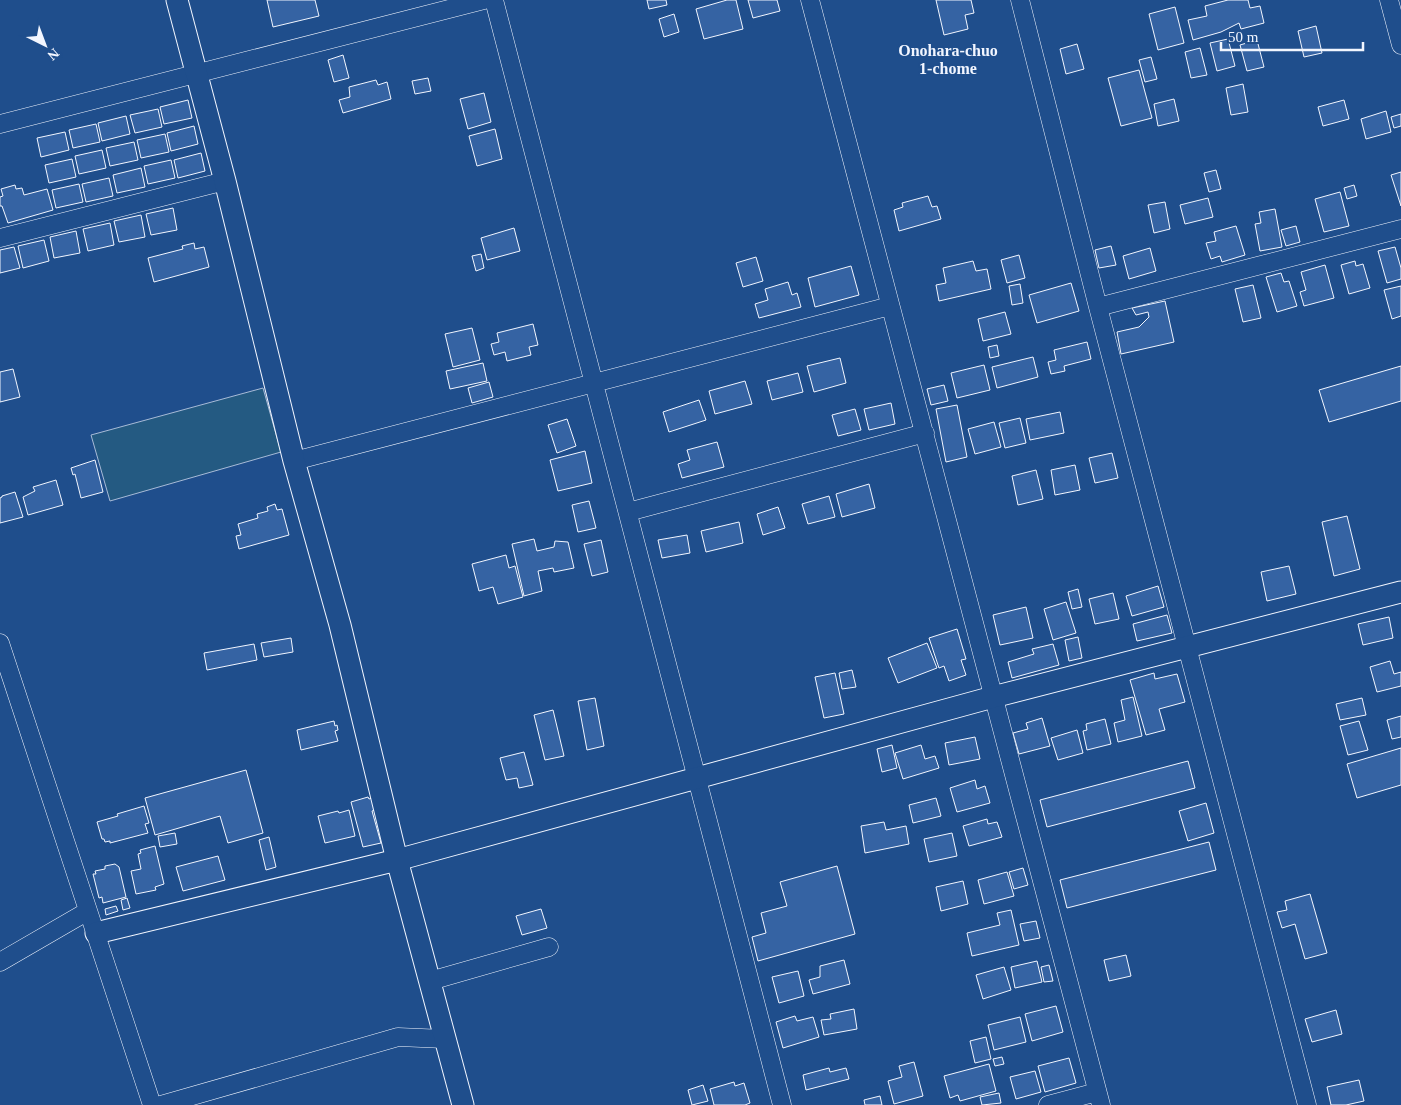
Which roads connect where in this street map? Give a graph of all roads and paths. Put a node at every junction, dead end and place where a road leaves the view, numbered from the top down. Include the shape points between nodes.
1 (177, 0) edge
2 (484, 0) edge
3 (494, 0) edge
4 (810, 0) edge
5 (1020, 0) edge
6 (1389, 0) edge
7 (1400, 36) edge
8 (197, 74) junction
9 (0, 124) edge
10 (224, 181) junction
11 (1401, 229) edge
12 (0, 238) edge
13 (890, 306) junction
14 (1098, 307) junction
15 (595, 384) junction
16 (925, 433) junction
17 (294, 461) junction
18 (628, 512) junction
19 (1401, 592) edge
20 (0, 643) edge
21 (1188, 648) junction
22 (993, 697) junction
23 (696, 778) junction
24 (397, 860) junction
25 (88, 911) junction
26 (96, 933) junction
27 (549, 947) dead end
28 (0, 962) edge
29 (430, 981) junction
30 (445, 1038) junction
31 (1099, 1099) edge
32 (152, 1105) edge
33 (161, 1105) edge
34 (463, 1105) edge
35 (782, 1105) edge
36 (1048, 1105) edge
37 (1307, 1105) edge

1 - 8 street
2 - 8 street
3 - 15 street
4 - 13 street
5 - 14 street
6 - 7 street
8 - 9 street
8 - 10 street
10 - 12 street
10 - 17 street
11 - 14 street
13 - 15 street
13 - 16 street
14 - 21 street
15 - 17 street
15 - 18 street
16 - 18 street
16 - 22 street
17 - 24 street via 340,625
18 - 23 street
19 - 21 street
20 - 25 street
21 - 22 street
21 - 37 street
22 - 23 street
22 - 31 street
23 - 24 street
23 - 35 street
24 - 26 street
24 - 29 street
25 - 26 street
25 - 28 street
26 - 32 street
27 - 29 street
29 - 30 street
30 - 33 street via 398,1038
30 - 34 street
31 - 36 street

